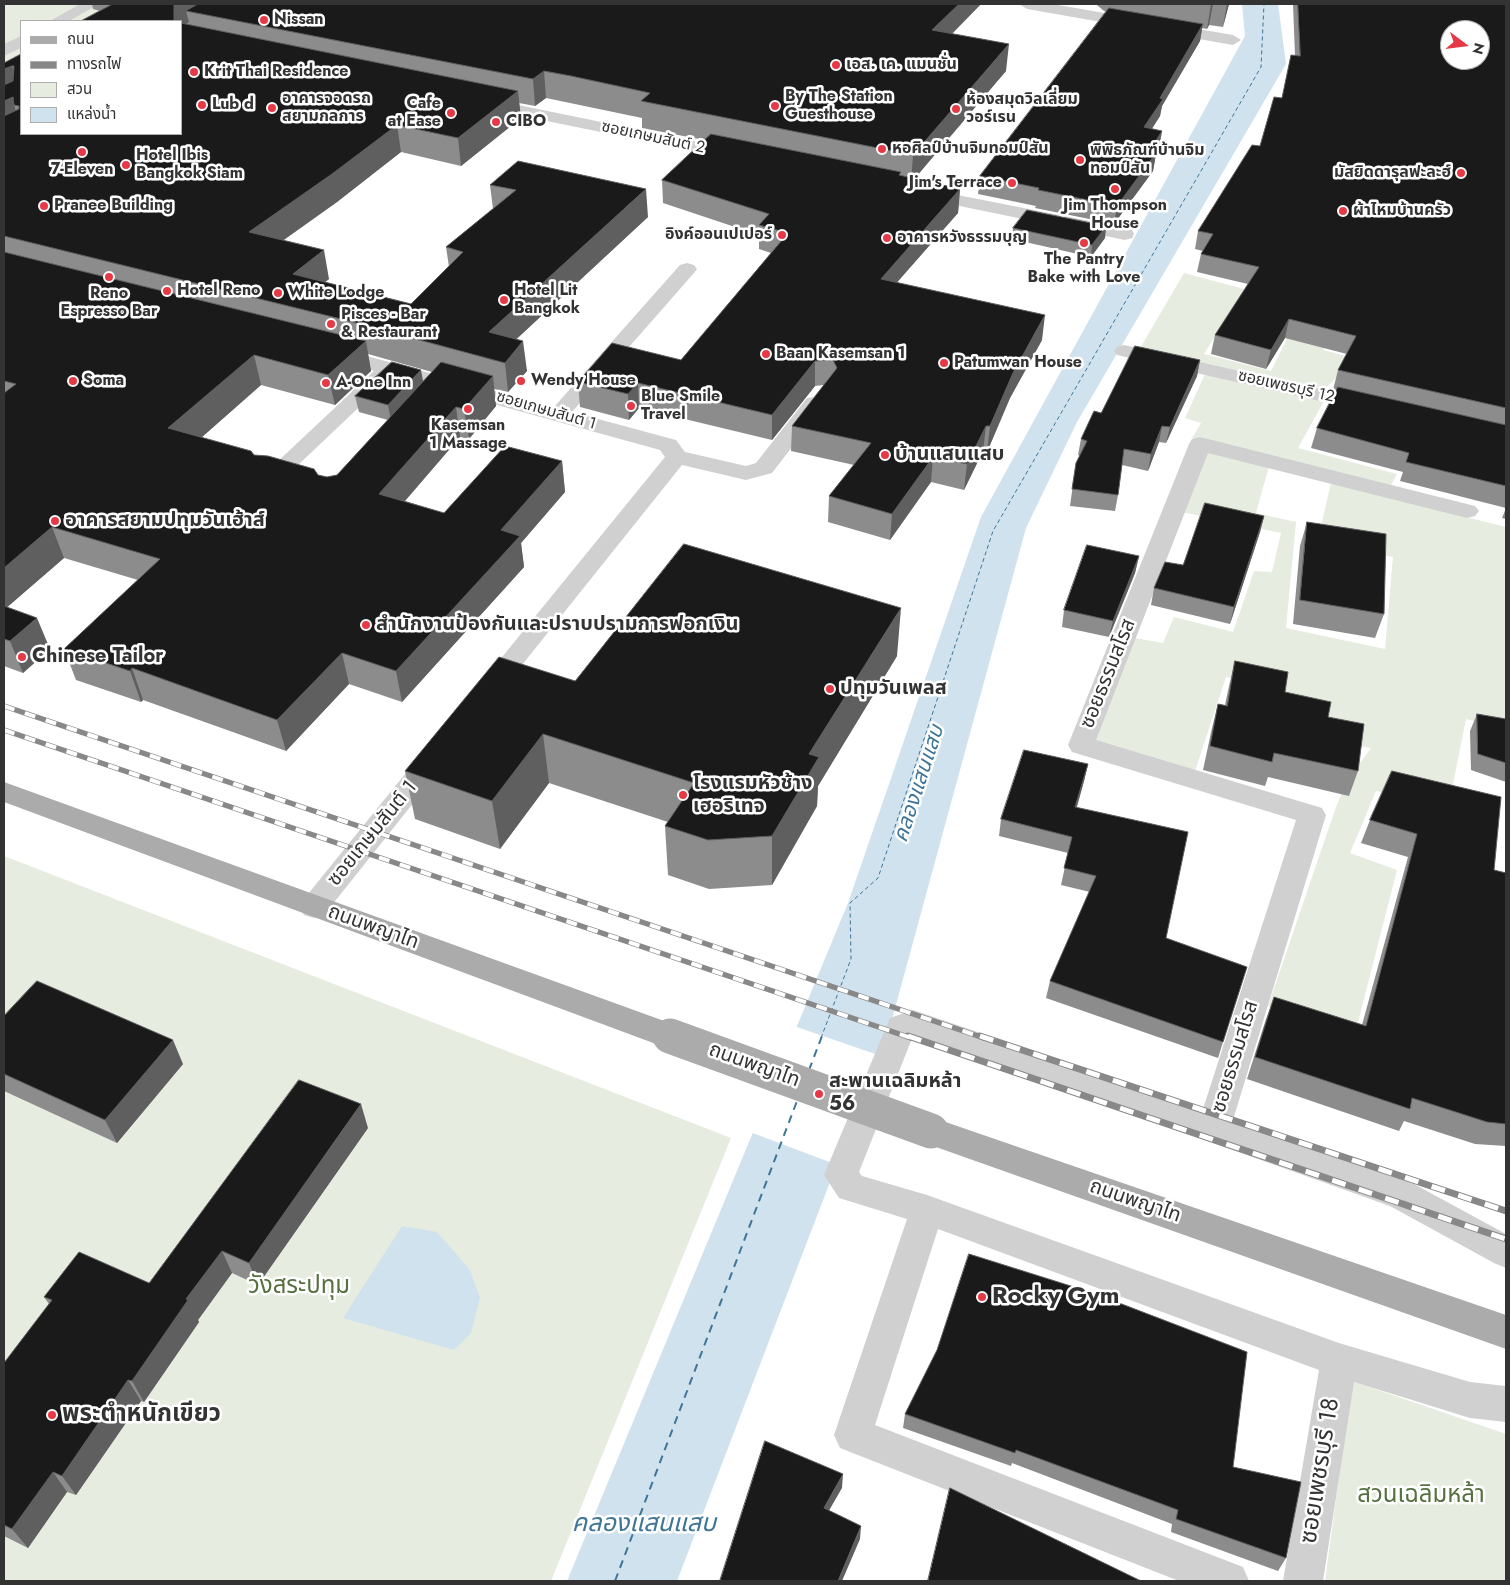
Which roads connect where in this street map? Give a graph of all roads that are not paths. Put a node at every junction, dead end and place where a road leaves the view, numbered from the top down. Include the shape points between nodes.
1 (91, 4) edge
2 (1027, 4) edge
3 (60, 20) edge
4 (1233, 40) dead end
5 (20, 42) edge
6 (7, 57) edge
7 (471, 101) edge
8 (753, 158) edge
9 (902, 188) edge
10 (1125, 234) dead end
11 (686, 269) dead end
12 (312, 347) edge
13 (1124, 351) dead end
14 (390, 368) junction
15 (441, 382) junction
16 (824, 392) edge
17 (425, 399) edge
18 (1388, 410) edge
19 (559, 414) junction
20 (676, 456) junction
21 (270, 479) edge
22 (1467, 511) dead end
23 (474, 707) edge
24 (443, 746) edge
25 (4, 792) edge
26 (314, 907) junction
27 (1214, 1127) junction
28 (926, 1210) junction
29 (1506, 1252) edge
30 (1506, 1332) edge
31 (1339, 1360) junction
32 (1506, 1404) edge
33 (1229, 1581) edge
34 (1303, 1581) edge

1 - 3 street
2 - 4 street
5 - 6 street
7 - 8 street, ซอยเกษมสันต์ 2
9 - 10 street
11 - 19 street
12 - 14 street, ซอยเกษมสันต์ 1
13 - 18 street, ซอยเพชรบุรี 12
14 - 15 street, ซอยเกษมสันต์ 1
14 - 21 street
15 - 17 street
15 - 19 street, ซอยเกษมสันต์ 1
16 - 20 street, ซอยเกษมสันต์ 1 via 758,472 746,473
19 - 20 street, ซอยเกษมสันต์ 1 via 668,445
20 - 23 street
22 - 27 street, ซอยธรรมสโรส via 1200,444 1081,745 1312,815
24 - 26 street, ซอยเกษมสันต์ 1
25 - 26 main road, ถนนพญาไท
26 - 30 main road, ถนนพญาไท, bridge via 931,1131
27 - 28 street via 914,1023 901,1026 841,1175 851,1188
27 - 29 street via 1402,1195
28 - 31 street
28 - 33 street via 853,1435
31 - 32 street via 1470,1400
31 - 34 street, ซอยเพชรบุรี 18

